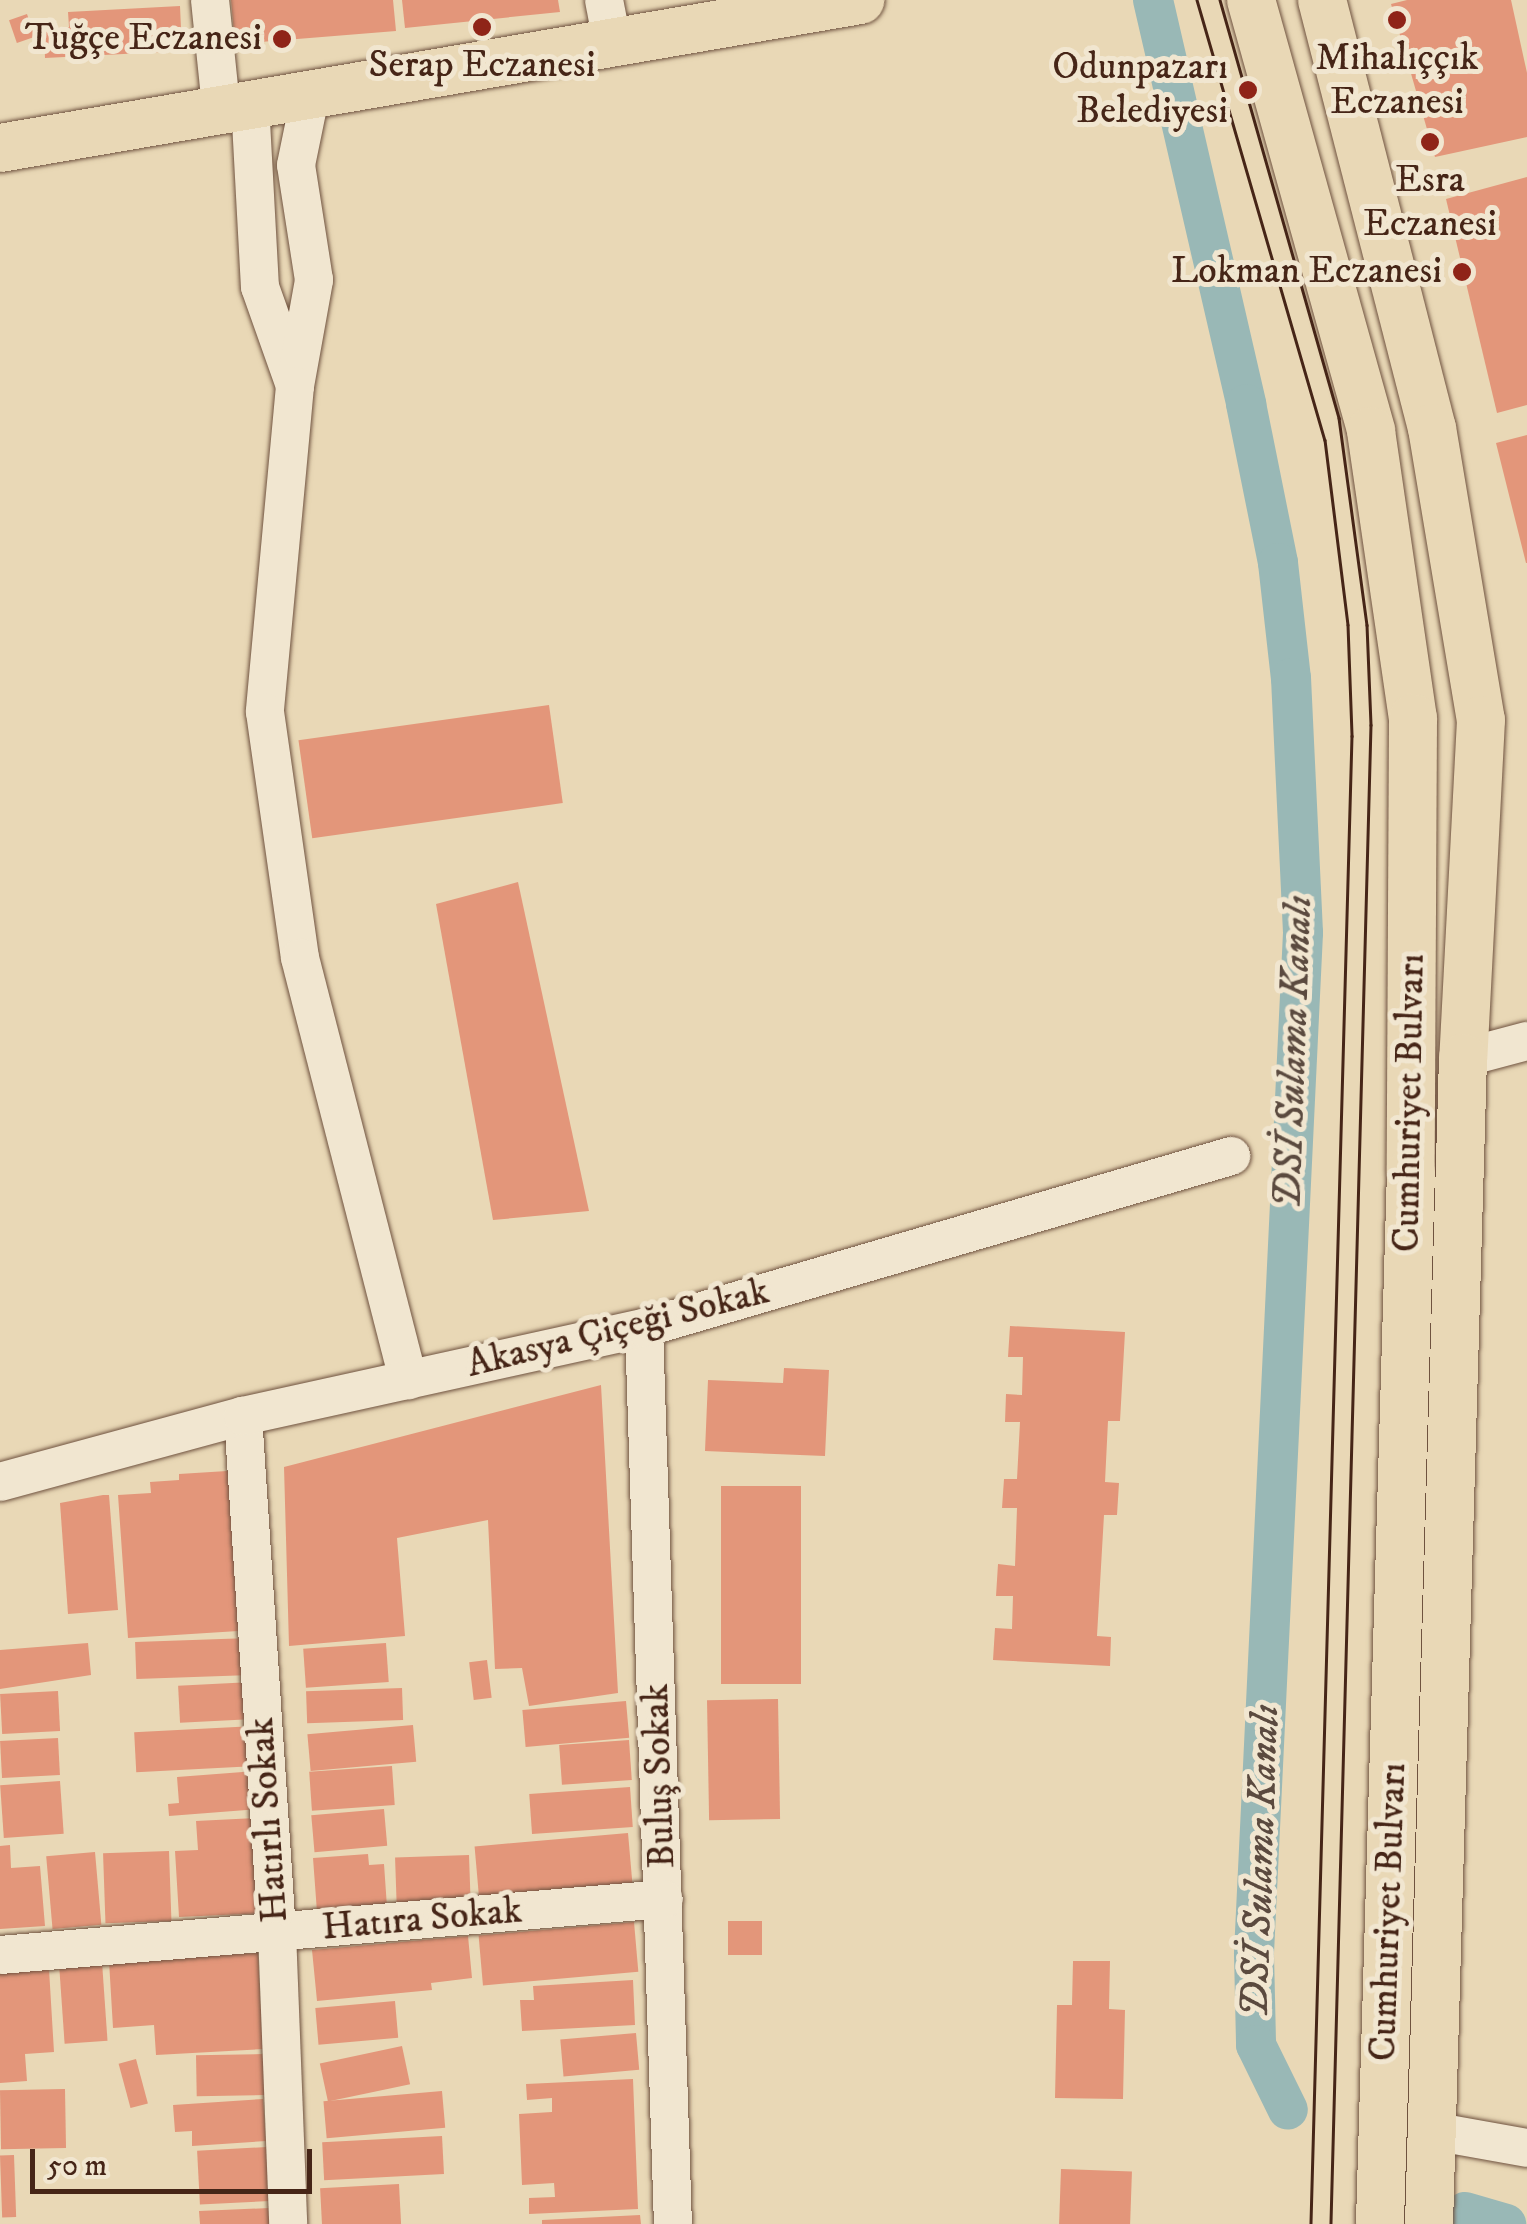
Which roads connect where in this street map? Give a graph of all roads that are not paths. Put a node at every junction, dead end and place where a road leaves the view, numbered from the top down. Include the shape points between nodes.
1 (210, 0) edge
2 (860, 0) edge
3 (1252, 0) edge
4 (1322, 0) edge
5 (608, 21) edge
6 (311, 92) junction
7 (236, 105) junction
8 (0, 148) edge
9 (294, 386) junction
10 (1527, 1041) edge
11 (1463, 1058) junction
12 (1230, 1156) dead end
13 (644, 1328) junction
14 (408, 1380) junction
15 (242, 1416) junction
16 (0, 1482) edge
17 (664, 1899) junction
18 (277, 1932) junction
19 (0, 1955) edge
20 (1432, 2131) junction
21 (1527, 2148) edge
22 (288, 2224) edge
23 (674, 2224) edge
24 (1380, 2224) edge
25 (1429, 2224) edge

1 - 7 street
2 - 5 main road
3 - 24 main road, Cumhuriyet Bulvarı via 1371,432 1414,718 1411,1171
4 - 11 main road, Cumhuriyet Bulvarı via 1432,428 1481,720
5 - 6 main road
6 - 7 main road
6 - 9 street via 296,165 314,280
7 - 8 main road
7 - 9 street via 260,287
9 - 14 street via 266,712 300,958
10 - 11 street
11 - 20 main road, Cumhuriyet Bulvarı
12 - 13 street, Akasya Çiçeği Sokak
13 - 14 street, Akasya Çiçeği Sokak
13 - 17 street, Buluş Sokak
14 - 15 street, Akasya Çiçeği Sokak
15 - 16 street, Akasya Çiçeği Sokak
15 - 18 street, Hatırlı Sokak
17 - 18 street, Hatıra Sokak
17 - 23 street, Buluş Sokak
18 - 19 street, Hatıra Sokak
18 - 22 street, Hatırlı Sokak
20 - 21 street
20 - 25 main road, Cumhuriyet Bulvarı

